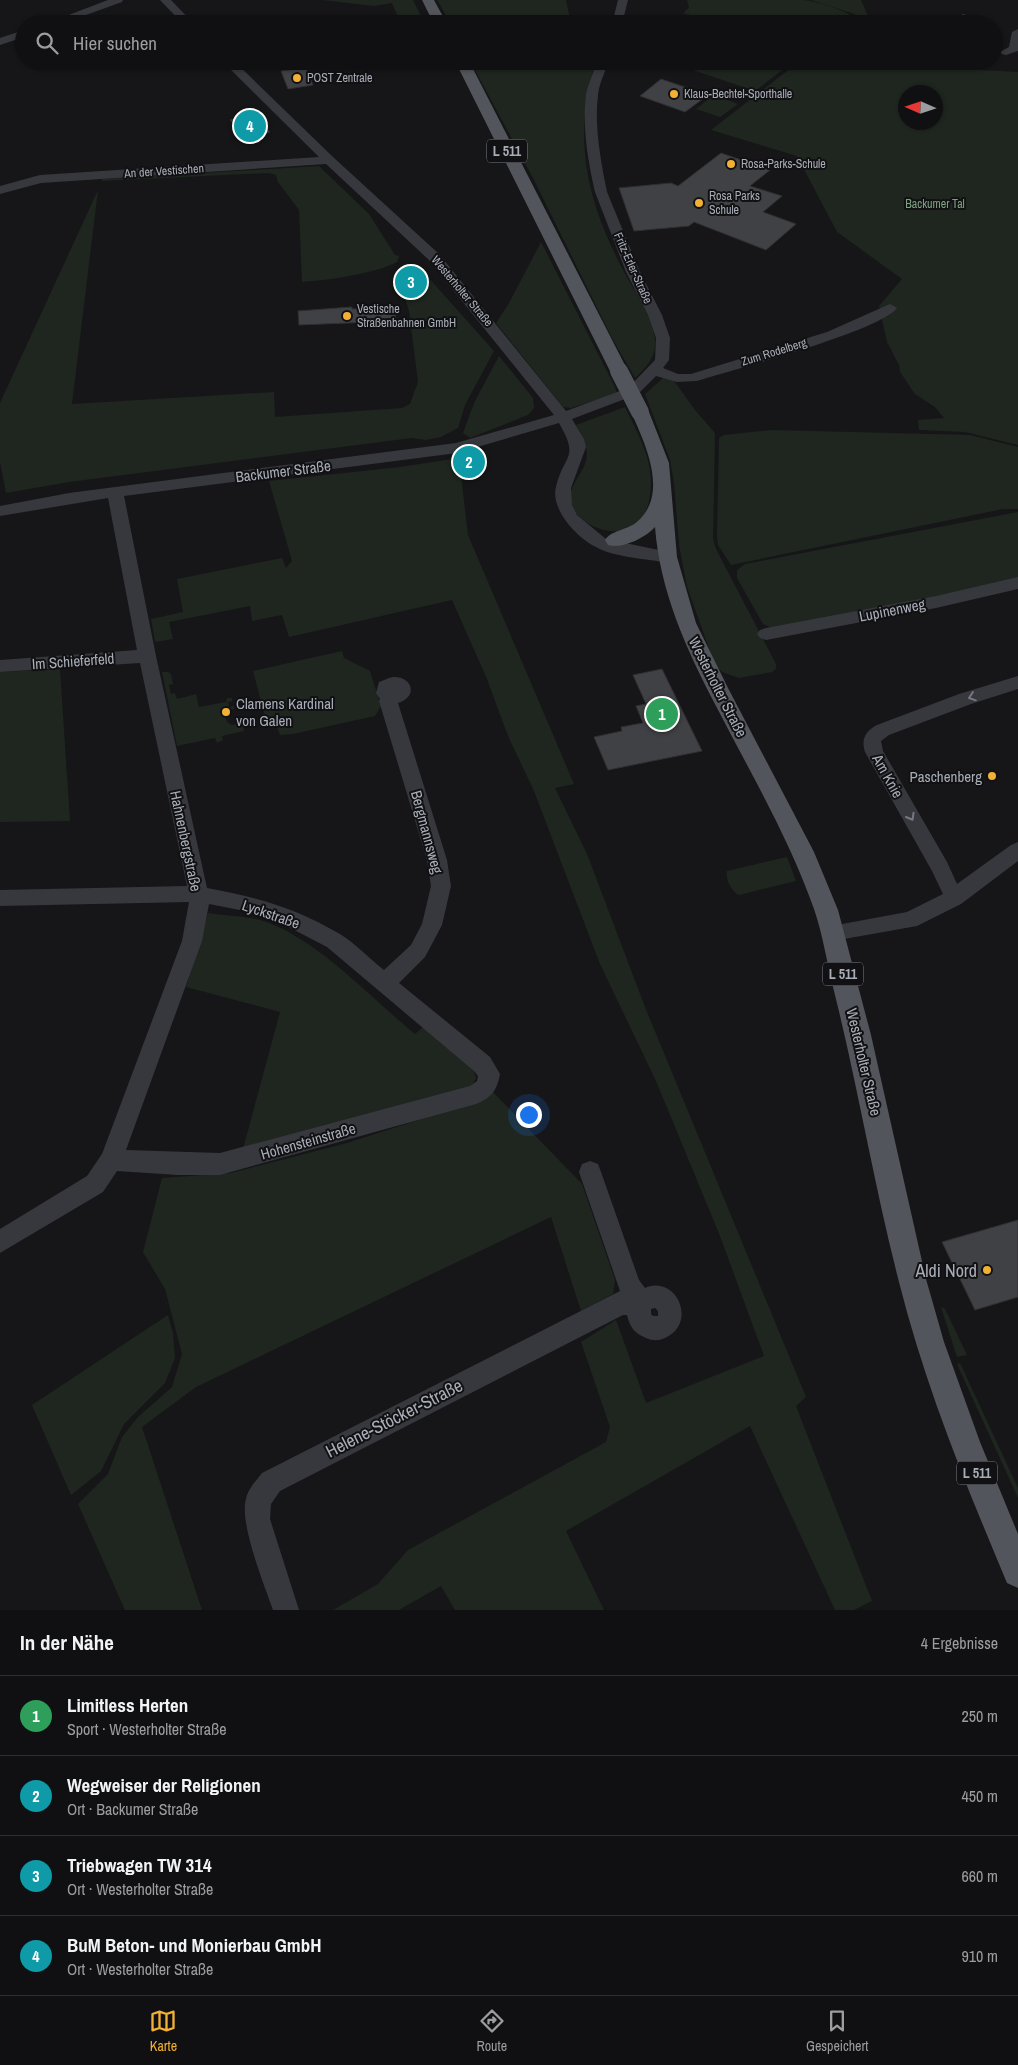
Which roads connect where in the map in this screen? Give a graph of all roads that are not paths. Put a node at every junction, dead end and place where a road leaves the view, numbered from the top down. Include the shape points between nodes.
1 (118, 0) edge
2 (165, 0) edge
3 (623, 0) edge
4 (428, 1) edge
5 (76, 15) edge
6 (179, 15) edge
7 (436, 15) edge
8 (619, 15) edge
9 (1008, 29) edge
10 (15, 36) edge
11 (0, 42) edge
12 (1013, 50) edge
13 (236, 70) edge
14 (467, 70) edge
15 (600, 70) edge
16 (329, 160) junction
17 (0, 190) edge
18 (890, 308) dead end
19 (654, 370) junction
20 (563, 417) junction
21 (663, 490) junction
22 (115, 492) junction
23 (0, 511) edge
24 (591, 536) junction
25 (615, 540) junction
26 (667, 553) junction
27 (1018, 583) edge
28 (766, 634) dead end
29 (147, 656) junction
30 (0, 666) edge
31 (1018, 682) edge
32 (390, 697) dead end
33 (1018, 850) edge
34 (198, 894) junction
35 (0, 898) edge
36 (954, 898) junction
37 (833, 933) junction
38 (384, 983) junction
39 (489, 1074) joint
40 (111, 1160) junction
41 (590, 1172) dead end
42 (0, 1242) edge
43 (1018, 1572) edge
44 (286, 1610) edge

1 - 5 street
2 - 6 street
3 - 8 street
4 - 7 main road
9 - 12 street
10 - 11 street
13 - 16 street, Westerholter Straße
14 - 21 main road, L 511, bridge via 640,412 660,463
15 - 19 street, Fritz-Erler-Straße via 592,93 594,157 601,192 632,272 663,338 662,360
16 - 17 street, An der Vestischen via 40,179
16 - 20 street, Westerholter Straße via 434,257
18 - 19 street, Zum Rodelberg via 832,335 692,378 678,378
19 - 20 street, Fritz-Erler-Straße via 633,391
20 - 22 street, Backumer Straße via 437,452
20 - 24 street, Westerholter Straße via 578,447 563,488 564,504 571,518
21 - 25 main road via 656,512 642,530
21 - 26 main road, L 511
22 - 23 street, Backumer Straße
22 - 29 street, Hahnenbergstraße
24 - 25 street
24 - 26 street, Westerholter Straße via 611,547
25 - 26 street
26 - 37 main road, Westerholter Straße / L 511 via 686,623 802,852
27 - 28 street, Lupinenweg
29 - 30 street, Im Schieferfeld
29 - 34 street, Hahnenbergstraße
31 -> 36 street, Am Knie via 883,730 872,738 874,752
32 - 38 street, Bergmannsweg via 388,701 437,860 441,886 432,925 418,951
33 - 36 street
34 - 35 street, Lyckstraße
34 - 38 street, Lyckstraße via 250,904 291,918 334,941
34 - 40 street, Hahnenbergstraße via 199,909 192,941
36 - 37 street via 910,920
37 - 43 main road, Westerholter Straße / L 511 via 929,1342 965,1443
38 - 39 street, Lyckstraße via 482,1064
39 - 40 street, Hohensteinstraße via 487,1086 476,1094 220,1164
40 - 42 street, Hahnenbergstraße via 95,1184
41 - 44 street, Helene-Stöcker-Straße via 630,1287 641,1302 621,1303 586,1320 271,1482 258,1500 257,1519

